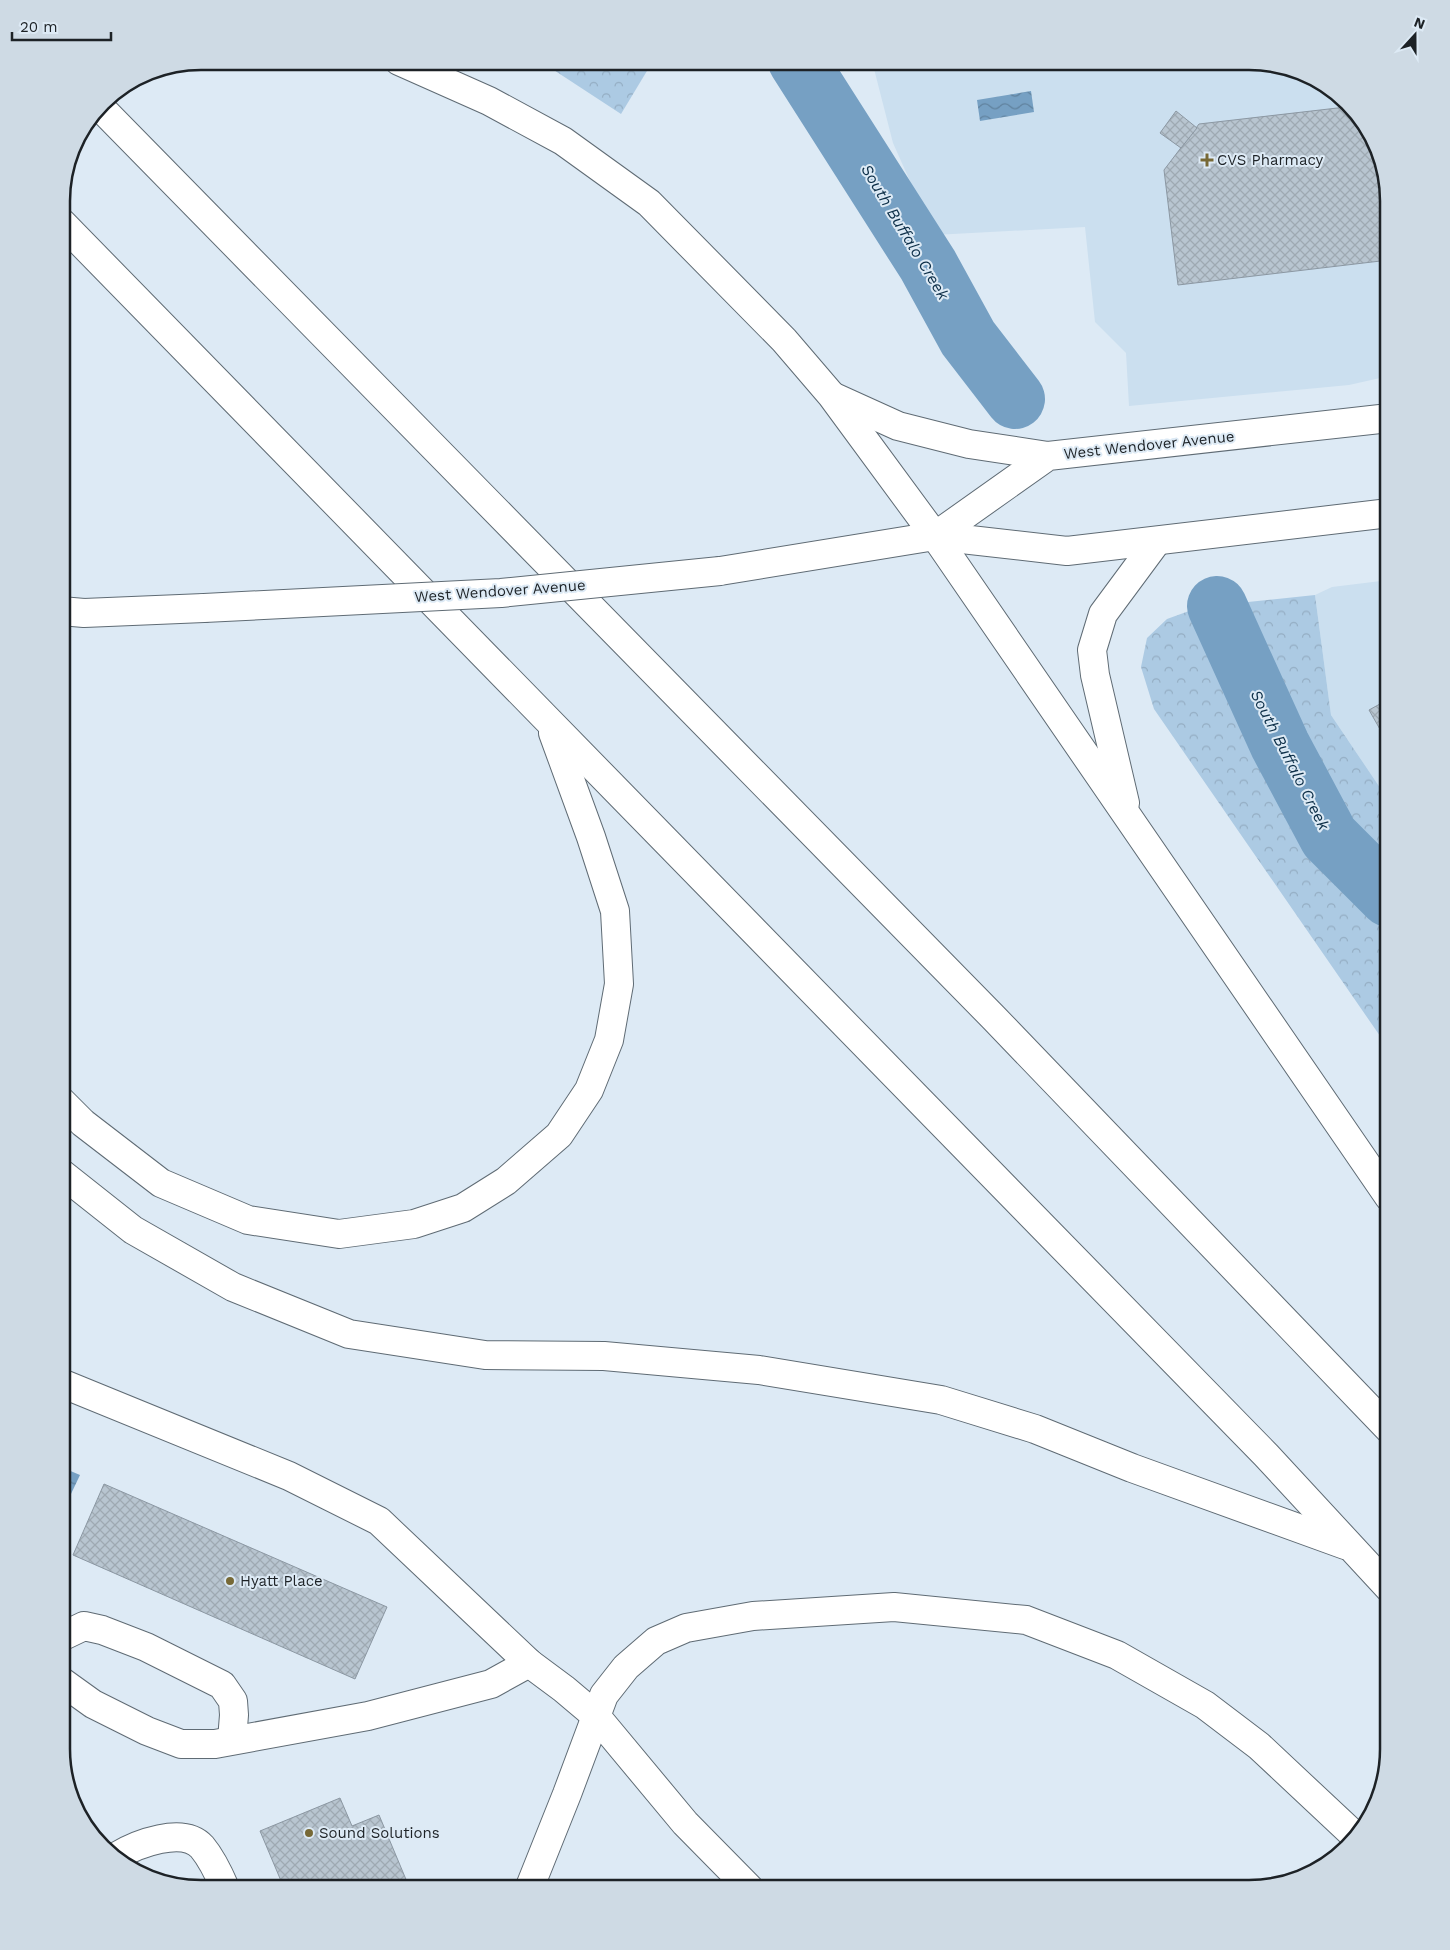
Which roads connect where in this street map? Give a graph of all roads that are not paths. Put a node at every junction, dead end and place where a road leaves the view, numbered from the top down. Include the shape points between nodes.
1 (419, 70) edge
2 (105, 112) edge
3 (70, 231) edge
4 (832, 396) junction
5 (1380, 419) edge
6 (1048, 456) junction
7 (1380, 514) edge
8 (935, 536) junction
9 (1157, 541) junction
10 (70, 612) edge
11 (550, 724) junction
12 (1129, 819) junction
13 (70, 1110) edge
14 (70, 1180) edge
15 (1380, 1185) edge
16 (70, 1388) edge
17 (1380, 1420) edge
18 (1349, 1547) junction
19 (1380, 1579) edge
20 (70, 1633) edge
21 (529, 1663) junction
22 (70, 1687) edge
23 (596, 1716) junction
24 (232, 1740) junction
25 (1350, 1832) edge
26 (121, 1853) edge
27 (222, 1880) edge
28 (532, 1880) edge
29 (741, 1880) edge

1 - 4 main road via 489,101 563,141 649,203 784,340
2 - 17 main road via 993,1017
3 - 11 main road
4 - 6 main road via 898,426 968,444
4 - 8 main road
5 - 6 main road, West Wendover Avenue
6 - 8 main road, West Wendover Avenue
7 - 9 main road, West Wendover Avenue
8 - 9 main road, West Wendover Avenue via 1067,552
8 - 10 main road, West Wendover Avenue, bridge via 720,572 501,593
8 - 12 main road
9 - 12 main road via 1103,614 1092,650
11 - 13 main road via 615,911 619,984 609,1040 589,1090 559,1135 506,1182 463,1208 414,1224 338,1234 248,1220 160,1183
11 - 18 main road via 1266,1455
12 - 15 main road
14 - 18 main road via 133,1230 233,1287 348,1334 485,1355 604,1356 758,1370 941,1400 1035,1429
16 - 21 main road via 289,1476 379,1521
18 - 19 main road
20 - 24 main road via 84,1626 102,1630 146,1647 222,1685 233,1701
21 - 23 main road
21 - 24 main road via 491,1684 368,1716
22 - 24 main road via 93,1704 181,1744 215,1744
23 - 25 main road via 604,1695 626,1667 656,1641 686,1628 753,1616 894,1607 1026,1620 1117,1655 1205,1705 1259,1746
23 - 28 main road
23 - 29 main road via 685,1822
26 - 27 main road via 149,1842 185,1838 200,1846

